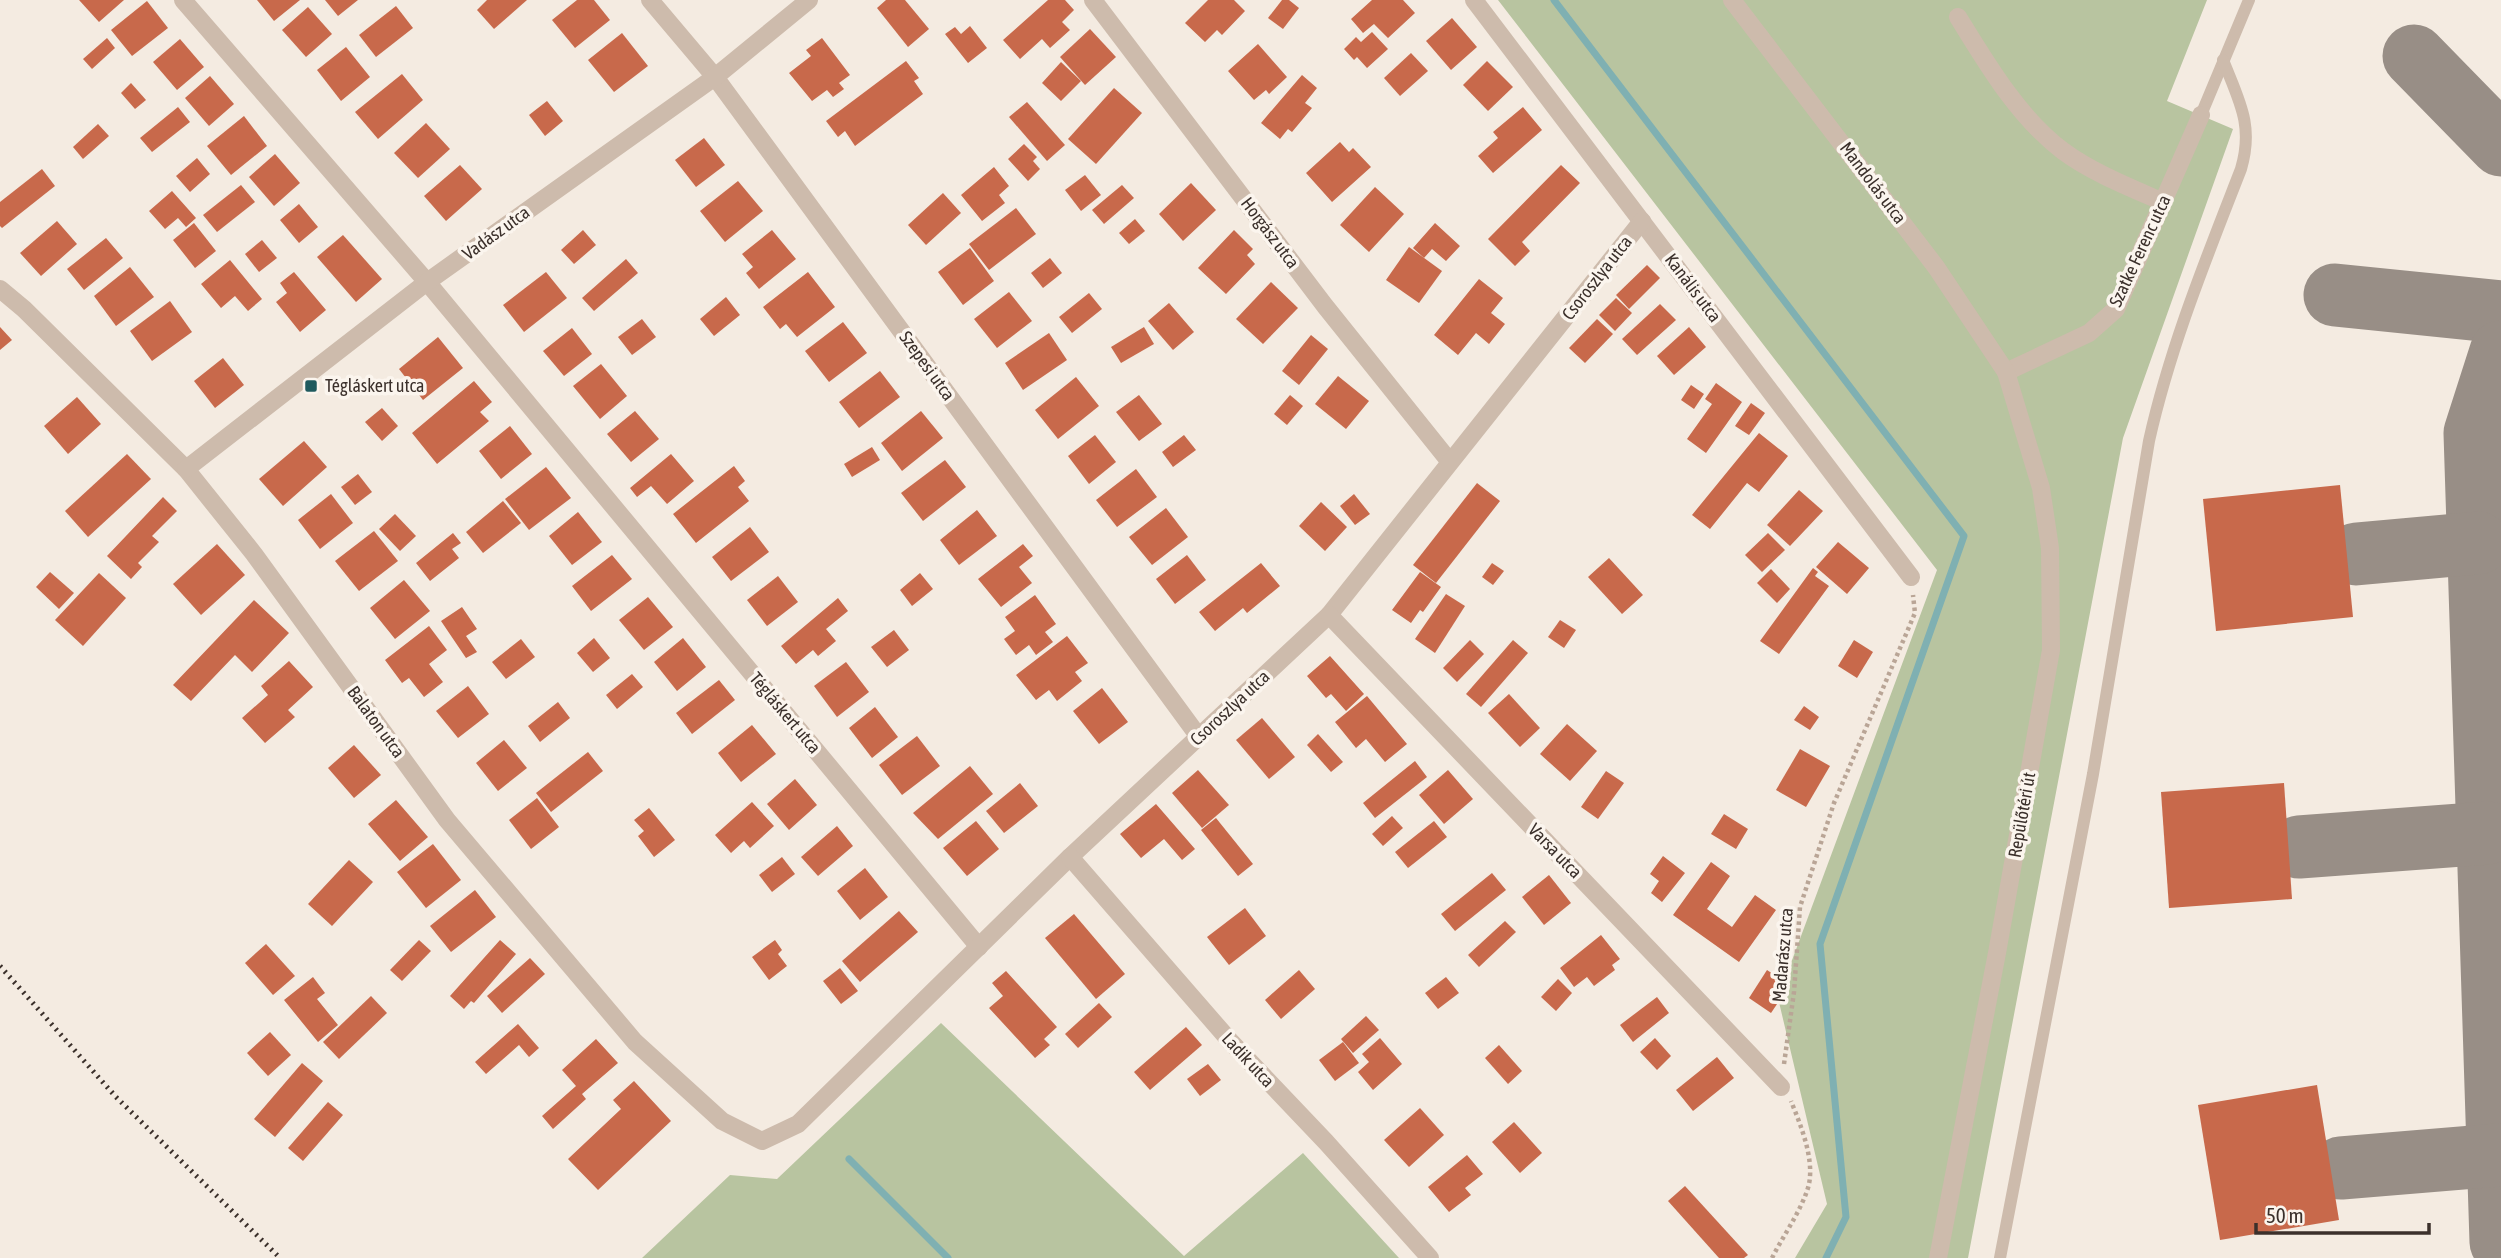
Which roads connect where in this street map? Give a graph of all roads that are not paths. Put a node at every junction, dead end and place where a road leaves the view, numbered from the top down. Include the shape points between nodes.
1 (183, 0) edge
2 (650, 0) edge
3 (809, 0) edge
4 (1093, 0) edge
5 (1474, 0) edge
6 (1732, 0) edge
7 (2249, 0) edge
8 (1958, 17) dead end
9 (2223, 60) junction
10 (715, 77) junction
11 (2201, 116) joint
12 (2163, 202) junction
13 (1642, 221) junction
14 (427, 282) junction
15 (0, 289) edge
16 (2006, 372) junction
17 (1450, 462) junction
18 (186, 469) junction
19 (1911, 577) road end
20 (1329, 615) junction
21 (1199, 737) junction
22 (1070, 858) junction
23 (979, 947) junction
24 (1781, 1087) road end
25 (762, 1141) joint
26 (1430, 1258) edge
27 (1938, 1258) edge
28 (2000, 1258) edge

1 - 14 street, Tégláskert utca
2 - 10 street, Szepesi utca
3 - 10 street, Vadász utca
4 - 17 street, Horgász utca via 1325,306
5 - 13 street, Kanális utca
6 - 16 street, Mandolás utca via 1936,267
7 - 9 lane
8 - 12 street via 2032,123 2063,151 2107,178
9 - 11 lane
9 - 28 lane via 2247,127 2247,149 2176,340 2149,441 2098,748
10 - 14 street, Vadász utca
10 - 21 street, Szepesi utca
11 - 12 street, Szatke Ferenc utca
12 - 16 street, Szatke Ferenc utca via 2116,309 2089,333
13 - 17 street, Csoroszlya utca
13 - 19 street, Kanális utca
14 - 18 street, Vadász utca
14 - 23 street, Tégláskert utca
15 - 18 street, Balaton utca
16 - 27 street, Repülőtéri út via 2043,500 2050,548 2051,650
17 - 20 street, Csoroszlya utca
18 - 25 street, Balaton utca via 254,554 447,820 635,1042 722,1121
20 - 21 street, Csoroszlya utca
20 - 24 street, Varsa utca
21 - 22 street, Csoroszlya utca
22 - 23 street, Csoroszlya utca
22 - 26 street, Ladik utca
23 - 25 street, Csoroszlya utca via 798,1124

